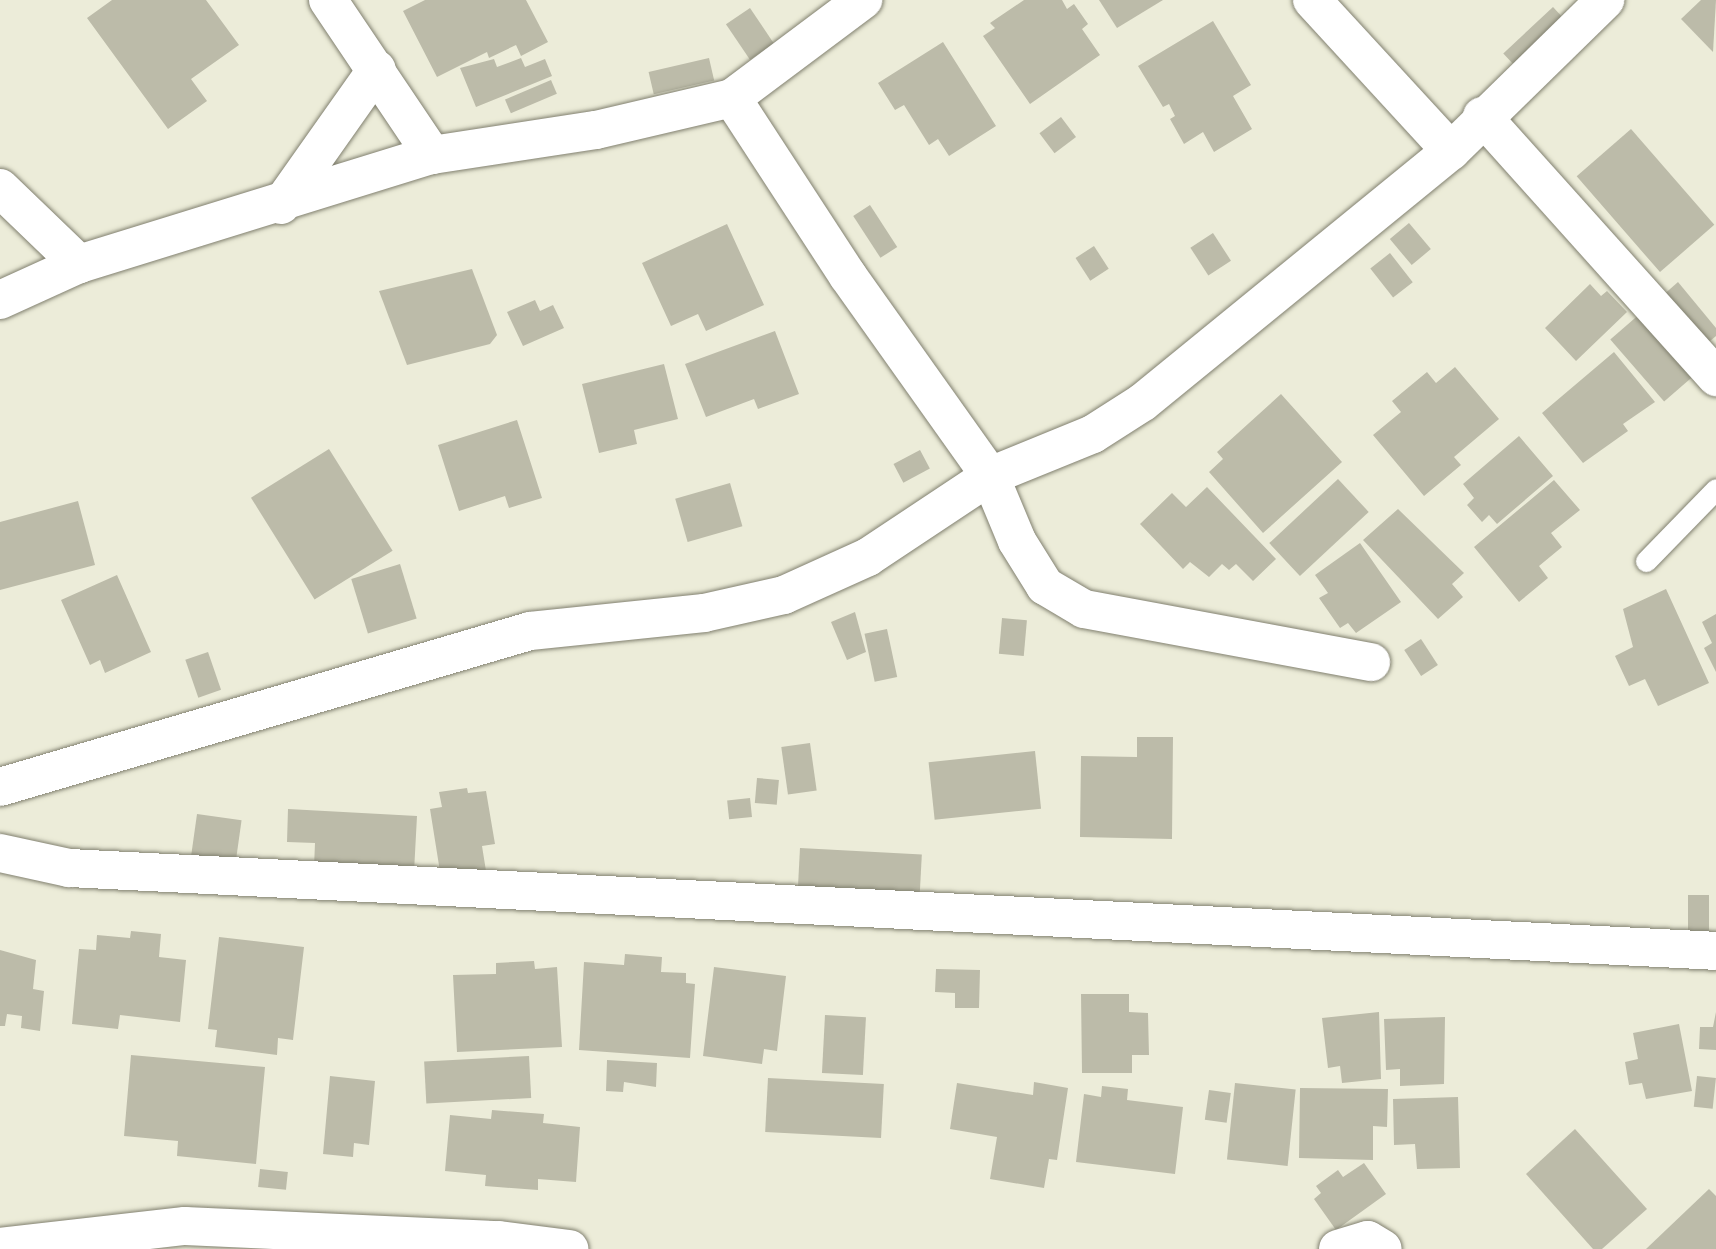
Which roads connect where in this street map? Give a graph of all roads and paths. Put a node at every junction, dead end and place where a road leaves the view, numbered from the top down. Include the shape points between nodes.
1 (328, 0) edge
2 (863, 0) edge
3 (1312, 0) edge
4 (1603, 1) edge
5 (377, 69) junction
6 (732, 98) junction
7 (1482, 116) junction
8 (1451, 151) junction
9 (432, 155) junction
10 (0, 188) edge
11 (281, 205) junction
12 (79, 264) junction
13 (0, 300) edge
14 (1716, 377) edge
15 (990, 476) junction
16 (1716, 488) edge
17 (1646, 561) dead end
18 (1371, 662) dead end
19 (0, 787) edge
20 (0, 853) edge
21 (1716, 951) edge
22 (58, 1244) edge
23 (0, 1247) edge
24 (569, 1249) edge
25 (1338, 1249) edge
26 (1383, 1249) edge

1 - 5 street
2 - 6 street
3 - 8 street
4 - 7 street
5 - 9 street
5 - 11 street
6 - 9 street via 596,130
6 - 15 street via 848,276
7 - 8 street
7 - 14 street
8 - 15 street via 1143,402 1093,434
9 - 11 street
10 - 12 street
11 - 12 street
12 - 13 street
15 - 18 street via 1017,541 1045,586 1084,609
15 - 19 street via 867,557 784,595 704,613 530,631
16 - 17 lane
20 - 21 street via 69,868
22 - 23 street
22 - 24 street via 186,1226 499,1240
25 - 26 street via 1368,1240

